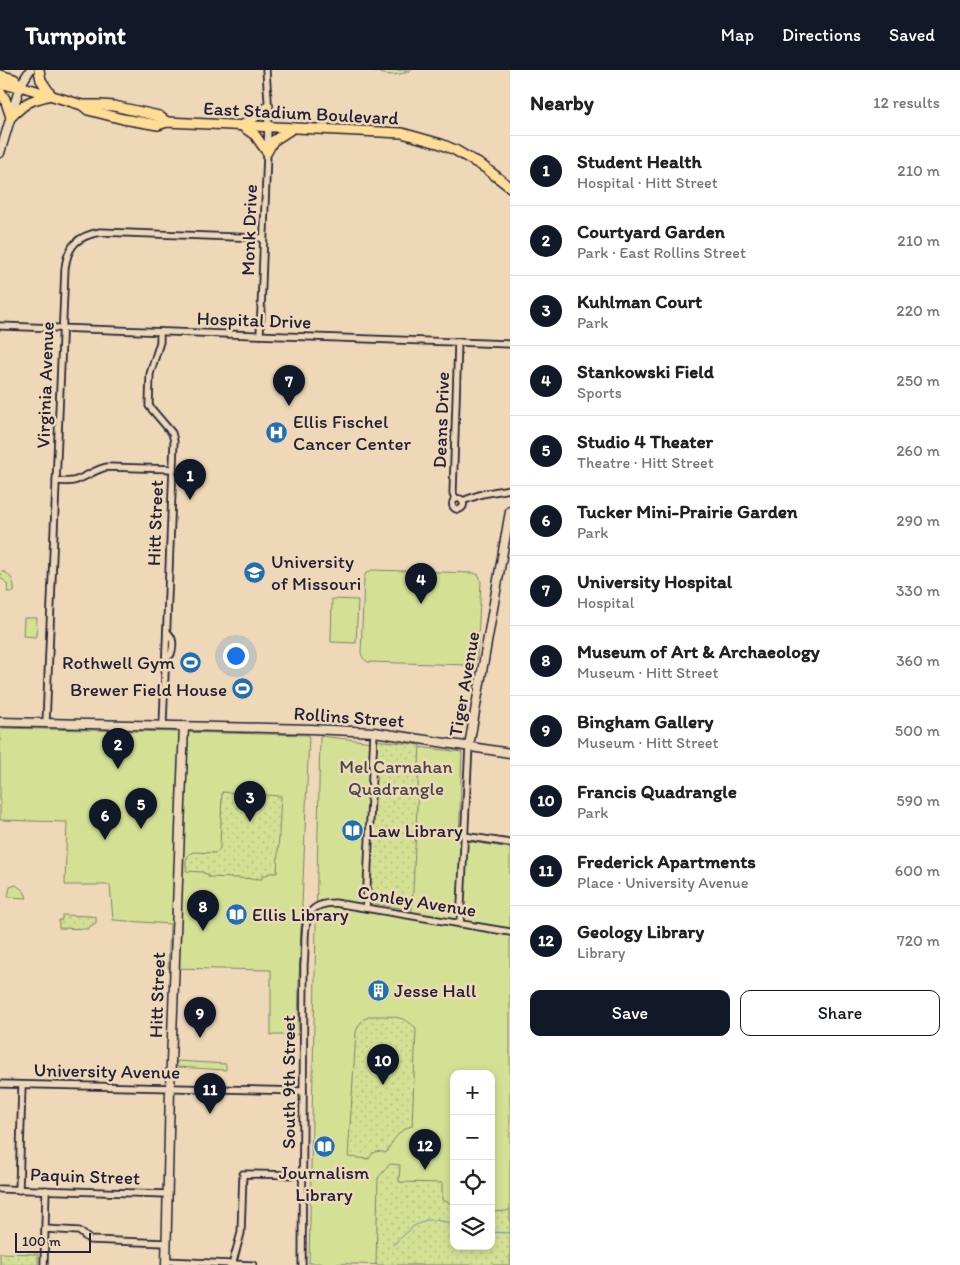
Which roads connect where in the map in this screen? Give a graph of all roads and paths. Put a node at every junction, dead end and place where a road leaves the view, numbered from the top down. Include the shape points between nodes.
1 (7, 70) edge
2 (30, 70) edge
3 (39, 70) edge
4 (266, 70) edge
5 (0, 73) edge
6 (0, 83) edge
7 (20, 86) junction
8 (0, 91) edge
9 (51, 96) junction
10 (268, 106) junction
11 (11, 117) junction
12 (242, 126) junction
13 (268, 127) junction
14 (293, 128) junction
15 (267, 152) junction
16 (0, 153) edge
17 (510, 187) edge
18 (263, 238) junction
19 (0, 326) edge
20 (62, 328) junction
21 (160, 332) junction
22 (260, 335) junction
23 (458, 342) junction
24 (509, 345) edge
25 (173, 469) junction
26 (56, 481) junction
27 (510, 489) edge
28 (455, 499) junction
29 (462, 501) junction
30 (510, 511) edge
31 (0, 722) edge
32 (46, 723) junction
33 (164, 726) junction
34 (184, 726) junction
35 (374, 732) junction
36 (469, 746) junction
37 (510, 753) edge
38 (464, 836) junction
39 (510, 843) edge
40 (320, 905) joint
41 (366, 908) junction
42 (460, 924) junction
43 (510, 932) edge
44 (0, 1084) edge
45 (22, 1085) junction
46 (170, 1088) junction
47 (303, 1091) junction
48 (302, 1175) junction
49 (0, 1189) edge
50 (19, 1190) junction
51 (46, 1190) junction
52 (168, 1194) junction
53 (45, 1230) junction
54 (166, 1243) junction
55 (166, 1263) edge
56 (44, 1265) edge
57 (232, 1265) edge
58 (253, 1265) edge
59 (302, 1265) edge

1 - 5 main road
2 - 7 street
3 - 9 main road
4 - 10 street, Monk Drive
5 - 7 main road, East Stadium Boulevard via 14,79
6 - 7 main road, East Stadium Boulevard
7 - 9 main road, East Stadium Boulevard
7 - 11 street
8 - 11 main road
9 - 11 main road via 24,103
9 - 12 main road, East Stadium Boulevard via 82,105 100,104 159,116 167,122
10 - 12 main road
10 - 13 street, Monk Drive
11 - 16 street
12 - 13 main road, East Stadium Boulevard
12 - 15 main road
13 - 14 main road, East Stadium Boulevard
13 - 15 street, Monk Drive
14 - 15 main road via 273,141
14 - 17 main road, East Stadium Boulevard via 386,131 421,138 469,157
15 - 18 street, Monk Drive
18 - 20 street, Virginia Avenue via 100,232 80,238 66,260
18 - 22 street, Monk Drive
19 - 20 street, Hospital Drive
20 - 21 street, Hospital Drive
20 - 26 street, Virginia Avenue
21 - 22 street, Hospital Drive
21 - 25 street, Hitt Street via 150,374 149,406 174,437
22 - 23 street, Hospital Drive
23 - 24 street, Hospital Drive
23 - 28 street, Deans Drive
25 - 26 street via 107,466 78,479
25 - 33 street, Hitt Street
26 - 32 street, Virginia Avenue
27 - 29 street
28 - 29 street
28 - 29 street via 452,504 456,510 460,510
30 - 36 street, Tiger Avenue
31 - 32 street, Rollins Street
32 - 33 street, Rollins Street
33 - 34 street, Rollins Street
34 - 35 street, Rollins Street
34 - 46 street, Hitt Street
35 - 36 street, Rollins Street
35 - 41 street
36 - 37 street, Rollins Street
36 - 38 street, Tiger Avenue
38 - 39 street
38 - 42 street, Tiger Avenue
40 - 41 street, Conley Avenue via 335,903
40 - 47 street, South 9th Street via 313,909 306,924
41 - 42 street, Conley Avenue
42 - 43 street, Conley Avenue
44 - 45 street, University Avenue
45 - 46 street, University Avenue
45 - 50 street
46 - 47 street, University Avenue
46 - 52 street, Hitt Street
47 - 48 street, South 9th Street
48 - 57 street via 243,1174 241,1233
48 - 59 street, South 9th Street
49 - 50 street, Paquin Street
50 - 51 street, Paquin Street
51 - 52 street, Paquin Street
51 - 53 street
52 - 54 street, Hitt Street
53 - 54 street via 78,1231 90,1240
53 - 56 street
54 - 55 street, Hitt Street
55 - 57 street
57 - 58 street

